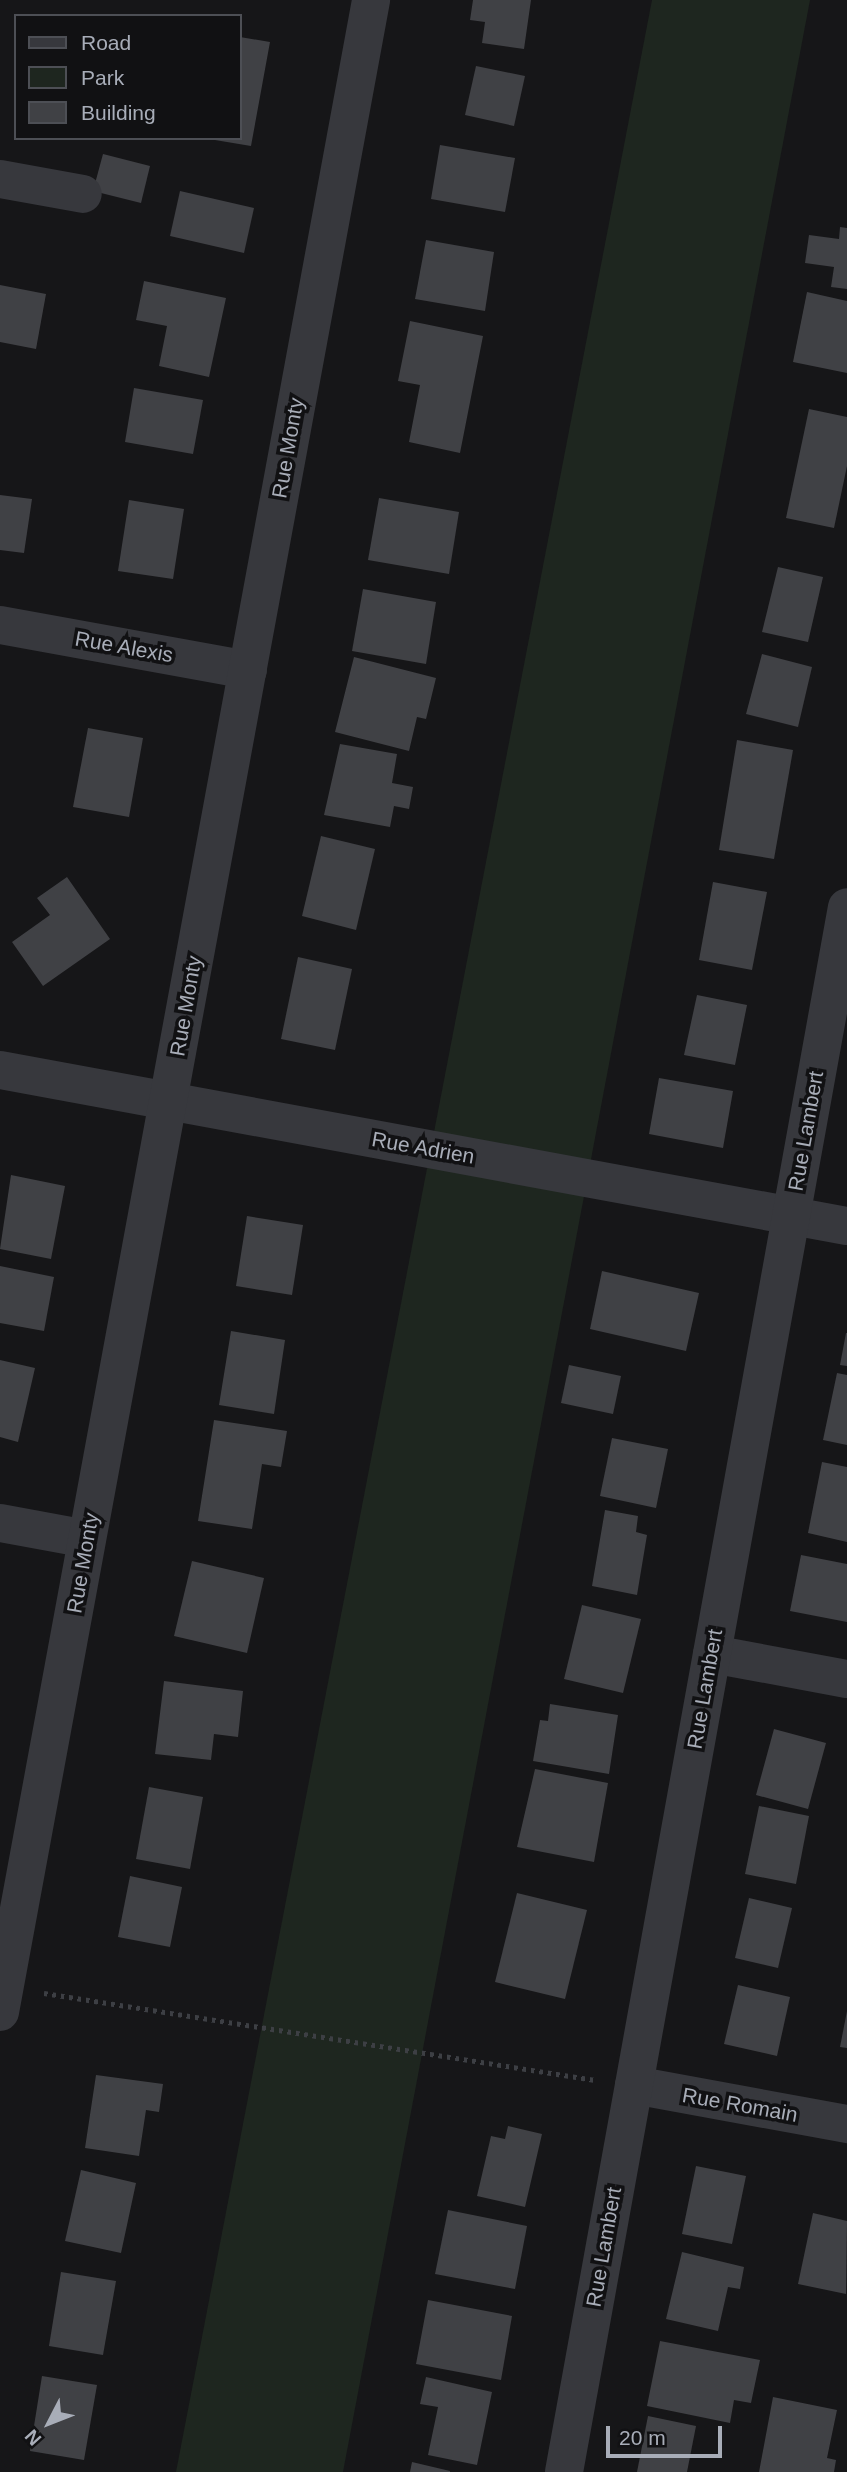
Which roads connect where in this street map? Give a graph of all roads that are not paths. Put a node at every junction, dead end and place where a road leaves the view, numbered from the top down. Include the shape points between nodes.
1 (371, 0) edge
2 (0, 179) edge
3 (83, 194) dead end
4 (0, 625) edge
5 (248, 670) junction
6 (847, 907) edge
7 (0, 1070) edge
8 (168, 1101) junction
9 (791, 1215) junction
10 (847, 1226) edge
11 (0, 1523) edge
12 (87, 1539) junction
13 (712, 1654) junction
14 (847, 1679) edge
15 (2, 1994) edge
16 (634, 2085) junction
17 (847, 2124) edge
18 (564, 2472) edge

1 - 5 street, Rue Monty
2 - 3 street
4 - 5 street, Rue Alexis
5 - 8 street, Rue Monty
6 - 9 street, Rue Lambert
7 - 8 street, Rue Adrien
8 - 9 street, Rue Adrien
8 - 12 street, Rue Monty
9 - 10 street, Rue Adrien
9 - 13 street, Rue Lambert
11 - 12 street
12 - 15 street, Rue Monty
13 - 14 street
13 - 16 street, Rue Lambert
16 - 17 street, Rue Romain
16 - 18 street, Rue Lambert

